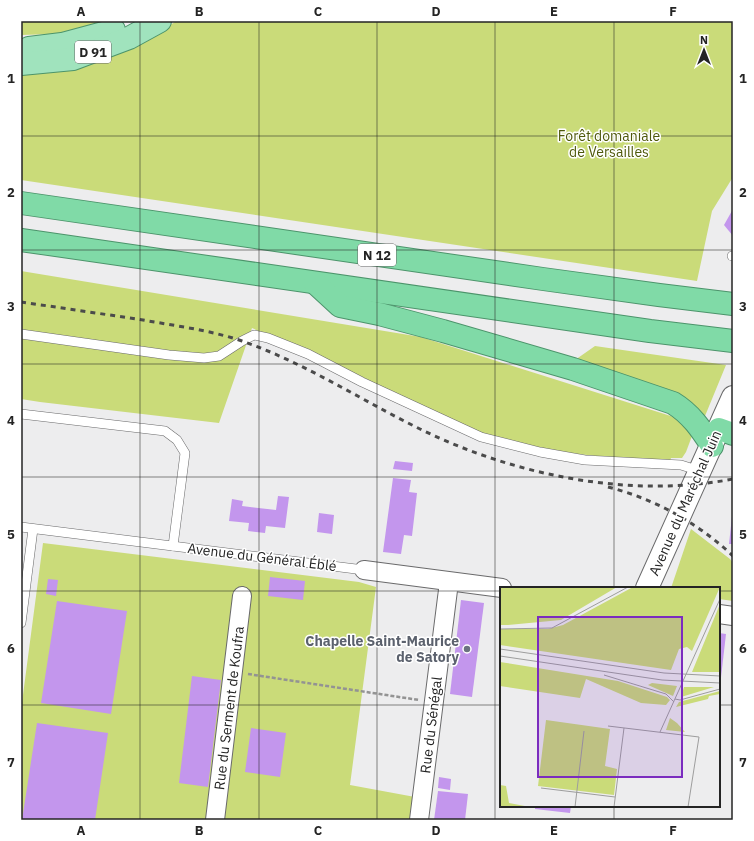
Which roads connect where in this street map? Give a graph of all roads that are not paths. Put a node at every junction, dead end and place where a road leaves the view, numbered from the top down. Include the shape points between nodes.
1 (134, 21) edge
2 (160, 21) edge
3 (21, 49) edge
4 (21, 64) edge
5 (21, 203) edge
6 (21, 240) edge
7 (315, 283) junction
8 (733, 304) edge
9 (21, 334) edge
10 (733, 341) edge
11 (733, 397) edge
12 (21, 414) edge
13 (721, 436) edge
14 (700, 471) junction
15 (21, 527) edge
16 (33, 529) junction
17 (173, 546) junction
18 (364, 570) joint
19 (449, 582) junction
20 (647, 587) edge
21 (500, 588) edge
22 (242, 596) dead end
23 (720, 614) edge
24 (733, 616) edge
25 (21, 623) edge
26 (215, 820) edge
27 (419, 820) edge

1 - 3 main road, D 91 via 122,28 62,44
2 - 4 main road, D 91 via 129,38 73,59
5 - 8 highway, N 12
6 - 7 highway
7 - 10 highway
7 - 13 highway via 340,306 474,340 573,369 673,403
9 - 14 lane via 204,358 219,356 254,335 308,354 481,437 585,460 681,465
11 - 13 street, Avenue du Maréchal Juin
12 - 17 lane via 165,431 177,440 184,453
13 - 14 street, Avenue du Maréchal Juin
14 - 20 street, Avenue du Maréchal Juin
15 - 16 lane, Avenue du Général Éblé
16 - 17 lane, Avenue du Général Éblé
16 - 25 lane
17 - 18 lane, Avenue du Général Éblé
18 - 19 street, Avenue du Général Éblé
19 - 21 street, Avenue du Général Éblé
19 - 27 street, Rue du Sénégal
22 - 26 street, Rue du Serment de Koufra
23 - 24 street

